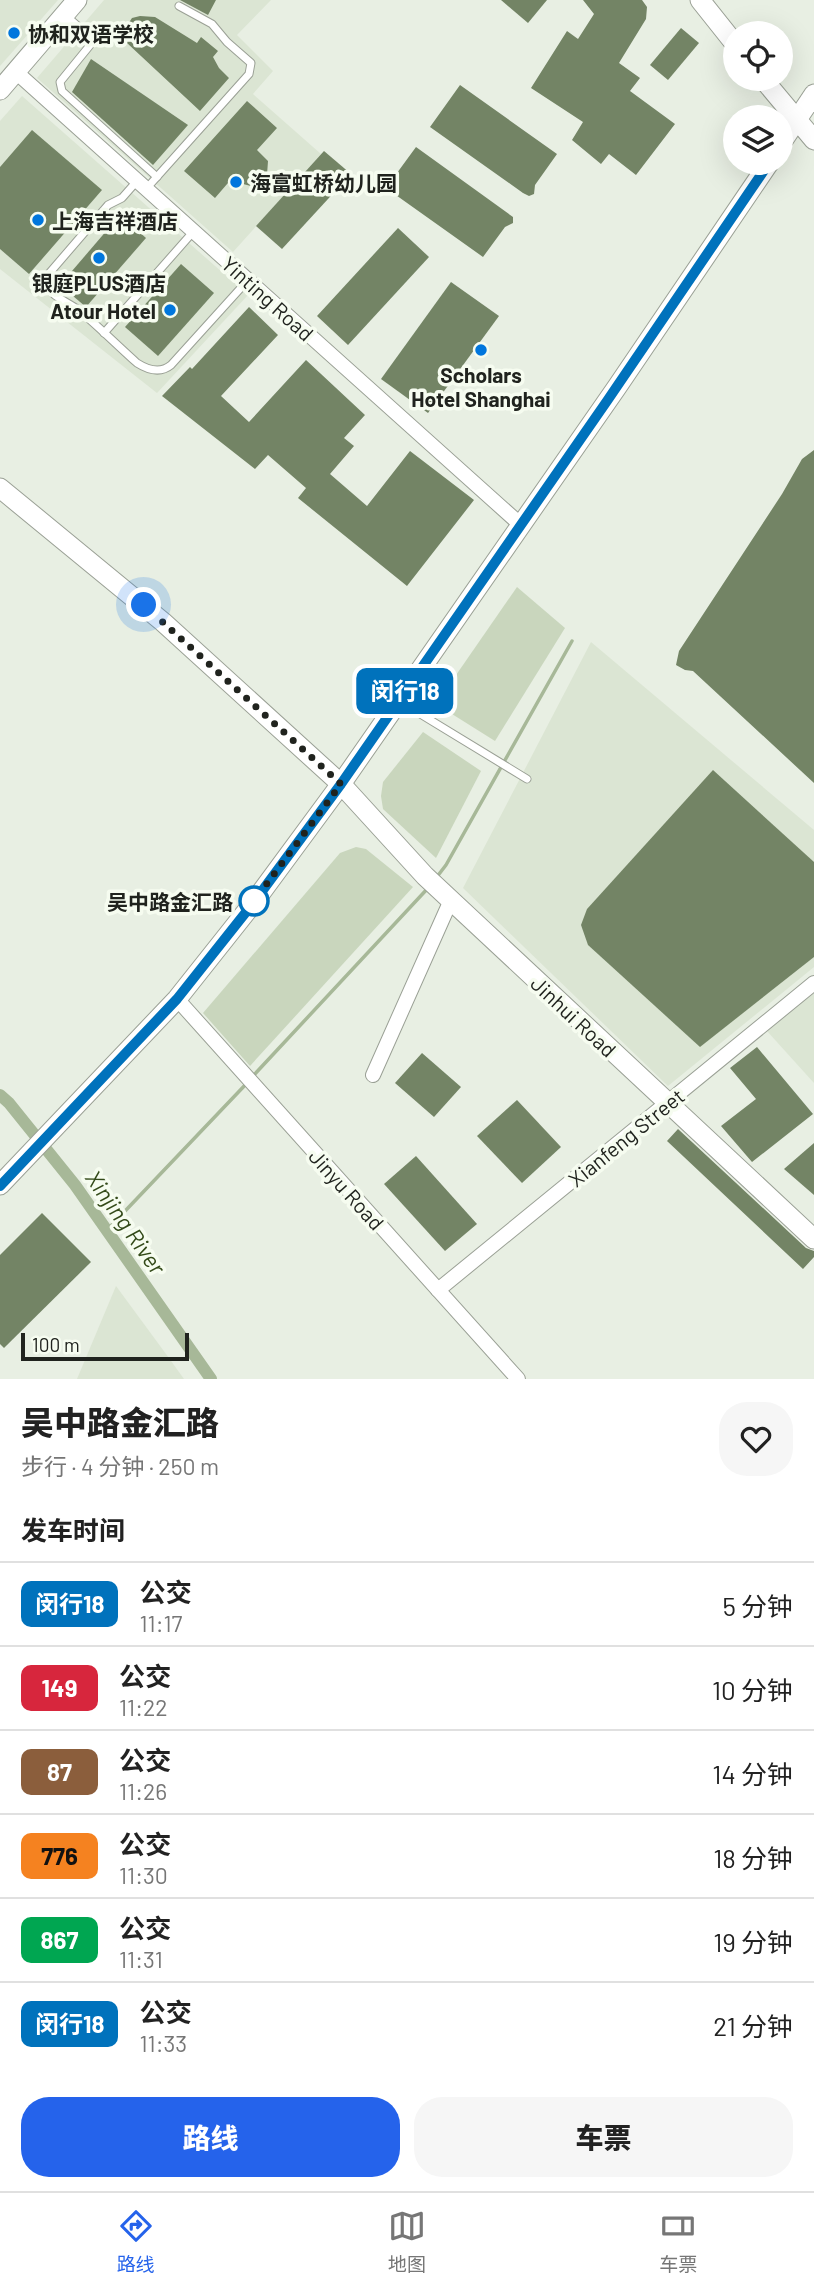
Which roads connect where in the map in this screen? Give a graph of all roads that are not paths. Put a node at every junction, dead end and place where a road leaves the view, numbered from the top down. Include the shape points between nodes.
1 (700, 0) edge
2 (178, 6) dead end
3 (71, 7) edge
4 (723, 29) edge
5 (16, 72) junction
6 (0, 90) edge
7 (773, 91) edge
8 (814, 94) edge
9 (797, 121) junction
10 (793, 127) edge
11 (814, 140) edge
12 (761, 175) edge
13 (157, 177) junction
14 (142, 185) junction
15 (194, 231) junction
16 (248, 280) junction
17 (104, 333) junction
18 (0, 488) edge
19 (521, 525) junction
20 (398, 701) junction
21 (524, 777) dead end
22 (341, 784) junction
23 (447, 897) junction
24 (814, 983) edge
25 (177, 999) junction
26 (373, 1075) dead end
27 (667, 1104) junction
28 (0, 1185) edge
29 (814, 1239) edge
30 (438, 1290) junction
31 (518, 1379) edge

1 - 4 main road
2 - 13 lane via 212,24 251,62 251,68
3 - 5 main road
3 - 13 lane via 90,44 62,79 62,91
5 - 6 main road
5 - 14 street, Yinting Road
7 - 9 main road
8 - 9 main road
9 - 10 main road
9 - 11 main road
12 - 19 main road
13 - 14 lane
14 - 15 street, Yinting Road
14 - 17 lane via 108,205 45,281 47,289
15 - 16 street, Yinting Road
15 - 17 lane
16 - 17 lane via 166,369 146,369
16 - 19 street, Yinting Road
18 - 22 main road, Jinhui Road via 163,622
19 - 20 main road
20 - 21 lane
20 - 22 main road
22 - 23 main road, Jinhui Road
22 - 25 main road
23 - 26 street
23 - 27 main road, Jinhui Road
24 - 27 street, Xianfeng Street
25 - 28 main road
25 - 30 street, Jinyu Road
27 - 29 main road, Jinhui Road
27 - 30 street, Xianfeng Street
30 - 31 street, Jinyu Road

